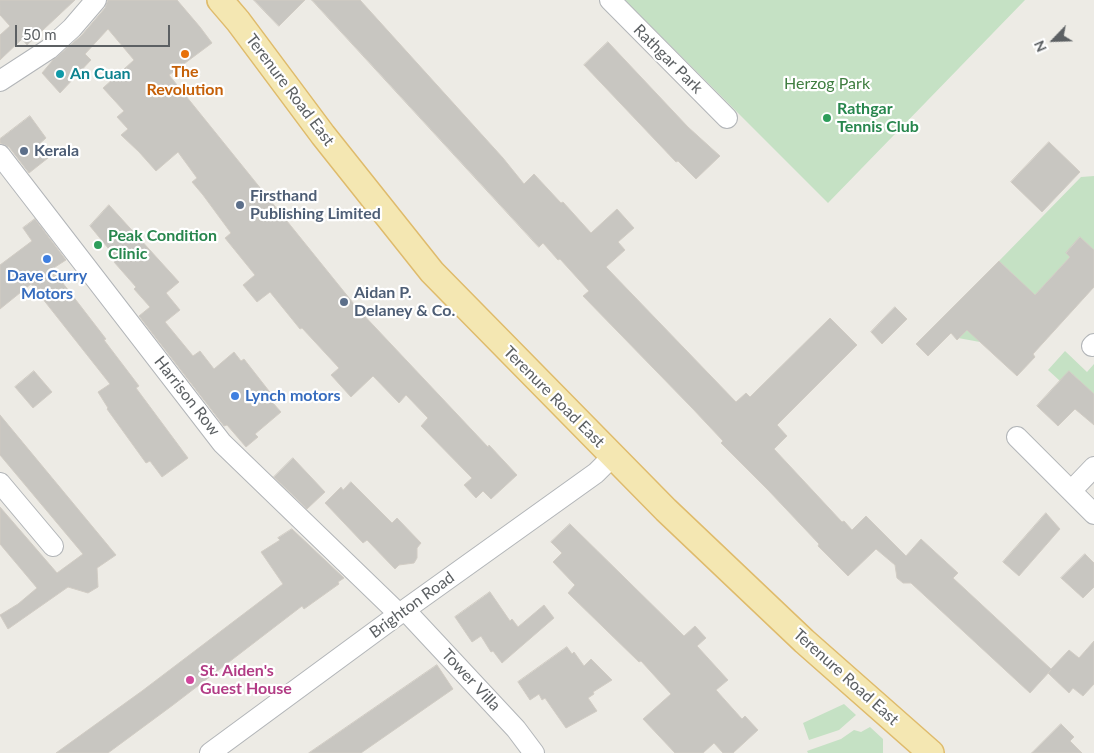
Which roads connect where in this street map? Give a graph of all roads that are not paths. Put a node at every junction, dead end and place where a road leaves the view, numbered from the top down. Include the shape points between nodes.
1 (96, 0) edge
2 (220, 0) edge
3 (610, 0) edge
4 (0, 81) edge
5 (727, 118) dead end
6 (0, 155) edge
7 (1017, 437) dead end
8 (613, 456) junction
9 (1094, 466) edge
10 (0, 483) edge
11 (1071, 491) junction
12 (1094, 514) edge
13 (53, 546) dead end
14 (402, 612) junction
15 (920, 750) edge
16 (210, 753) edge
17 (534, 753) edge

1 - 4 street via 49,48
2 - 8 main road, Terenure Road East via 322,135 432,272
3 - 5 street, Rathgar Park
6 - 14 street, Harrison Row via 222,442
7 - 11 street
8 - 14 street, Brighton Road via 596,473
8 - 15 main road, Terenure Road East
9 - 11 street
10 - 13 street
11 - 12 street
14 - 16 street, Brighton Road
14 - 17 street, Tower Villa via 516,729

